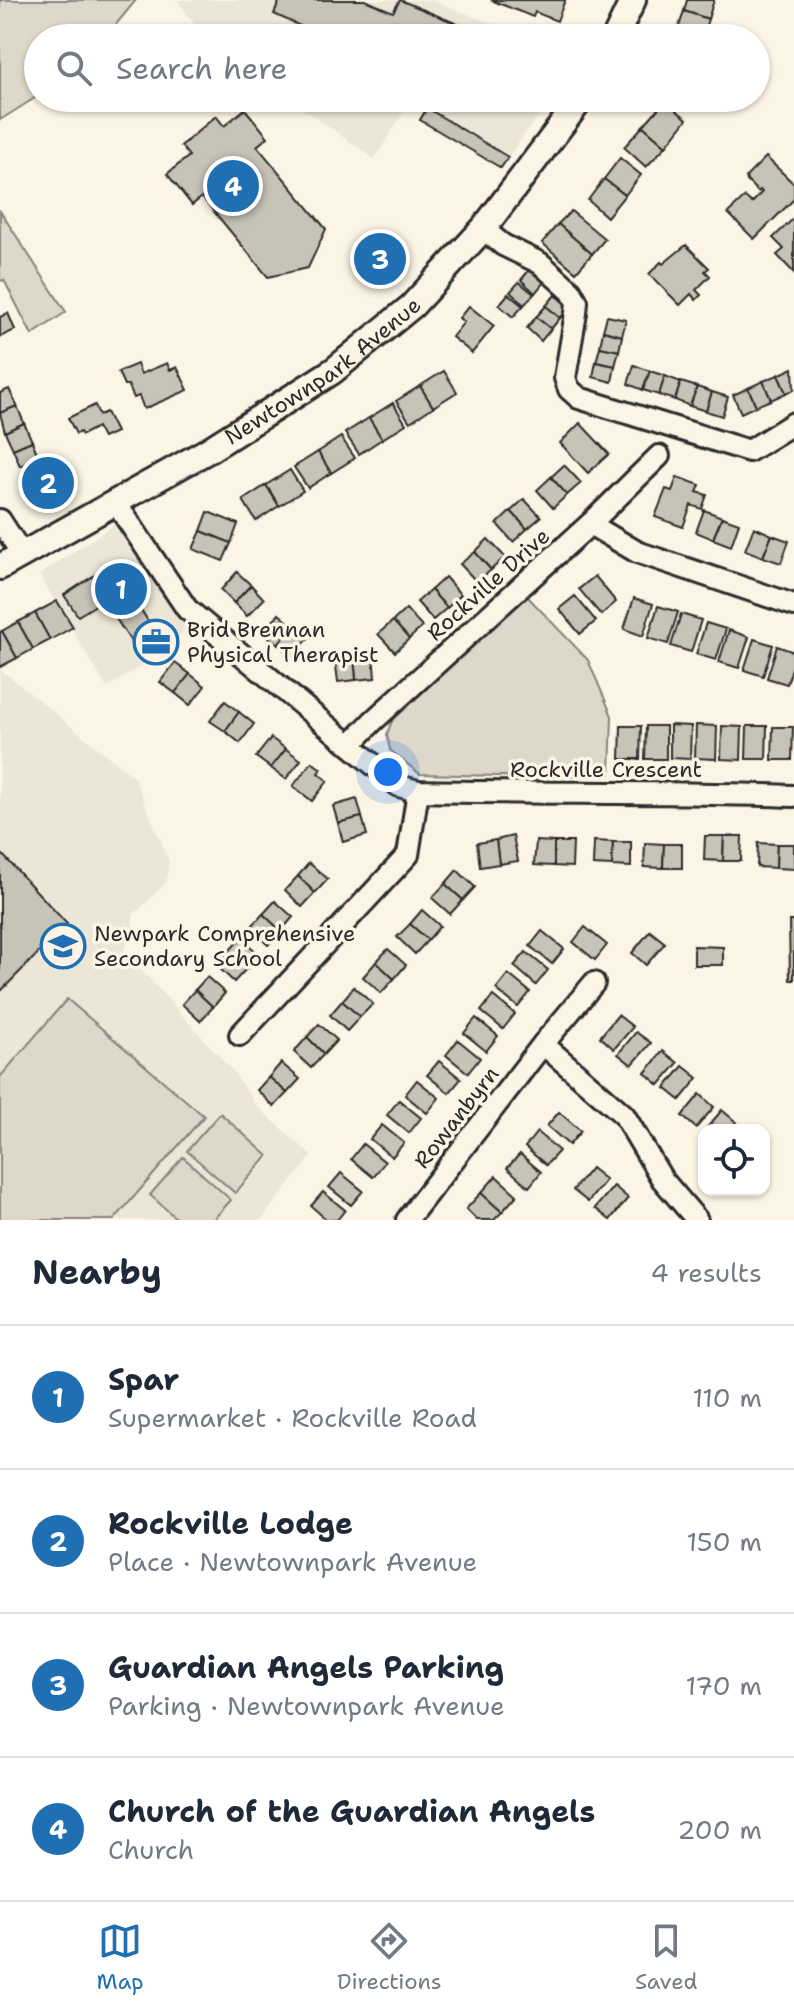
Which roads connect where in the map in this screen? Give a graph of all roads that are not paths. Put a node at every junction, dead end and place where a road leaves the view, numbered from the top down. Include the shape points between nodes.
1 (633, 0) edge
2 (622, 24) edge
3 (571, 112) edge
4 (483, 229) junction
5 (794, 423) edge
6 (659, 456) dead end
7 (116, 503) junction
8 (0, 520) edge
9 (590, 524) junction
10 (22, 554) junction
11 (0, 567) edge
12 (794, 605) edge
13 (350, 745) junction
14 (418, 791) junction
15 (794, 796) edge
16 (594, 983) dead end
17 (240, 1035) dead end
18 (543, 1044) junction
19 (407, 1220) edge
20 (697, 1220) edge

1 - 2 main road
3 - 4 main road, Newtownpark Avenue
4 - 5 street via 540,263 571,291 577,302 565,378 579,398 749,451
4 - 7 main road, Newtownpark Avenue via 412,306 333,371
6 - 9 street, Rockville Drive
7 - 10 main road, Newtownpark Avenue
7 - 13 street via 187,609
8 - 10 street
9 - 12 street via 637,552
9 - 13 street, Rockville Drive
10 - 11 main road, Newtownpark Avenue
13 - 14 street via 399,786
14 - 15 street, Rockville Crescent
14 - 17 street via 408,855
16 - 18 street, Rowanbyrn
18 - 19 street, Rowanbyrn
18 - 20 street via 624,1115 662,1179

